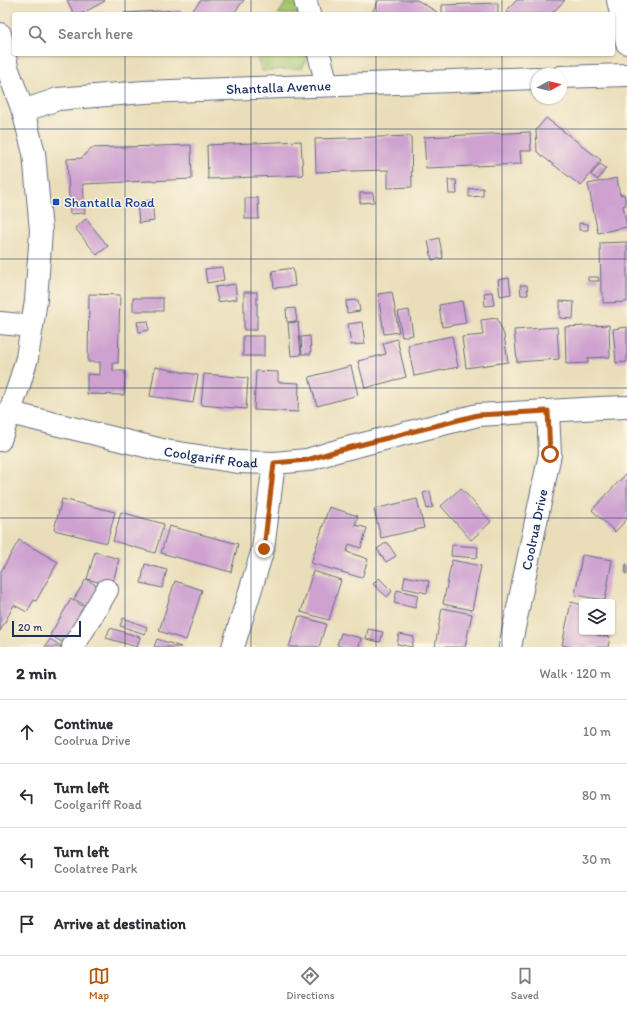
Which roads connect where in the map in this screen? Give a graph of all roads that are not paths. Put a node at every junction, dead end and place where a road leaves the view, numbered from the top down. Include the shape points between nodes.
1 (305, 0) edge
2 (618, 0) edge
3 (308, 12) edge
4 (0, 34) edge
5 (627, 43) edge
6 (320, 56) edge
7 (3, 68) edge
8 (627, 75) edge
9 (567, 77) edge
10 (531, 78) edge
11 (327, 85) junction
12 (23, 111) junction
13 (0, 323) edge
14 (32, 326) junction
15 (627, 407) edge
16 (548, 411) junction
17 (10, 413) junction
18 (0, 440) edge
19 (274, 463) junction
20 (107, 590) dead end
21 (73, 647) edge
22 (233, 647) edge
23 (510, 647) edge

1 - 3 street
2 - 5 street
4 - 7 street
6 - 11 street
7 - 12 street
8 - 9 street
10 - 11 street, Shantalla Avenue
11 - 12 street, Shantalla Avenue via 144,92 66,98
12 - 14 street via 34,153 41,231
13 - 14 street
14 - 17 street via 27,358
15 - 16 street, Coolgariff Road
16 - 19 street, Coolgariff Road via 478,415 307,460
16 - 23 street, Coolrua Drive via 550,454
17 - 18 street
17 - 19 street, Coolgariff Road via 166,452 238,462
19 - 22 street via 264,549
20 - 21 street

